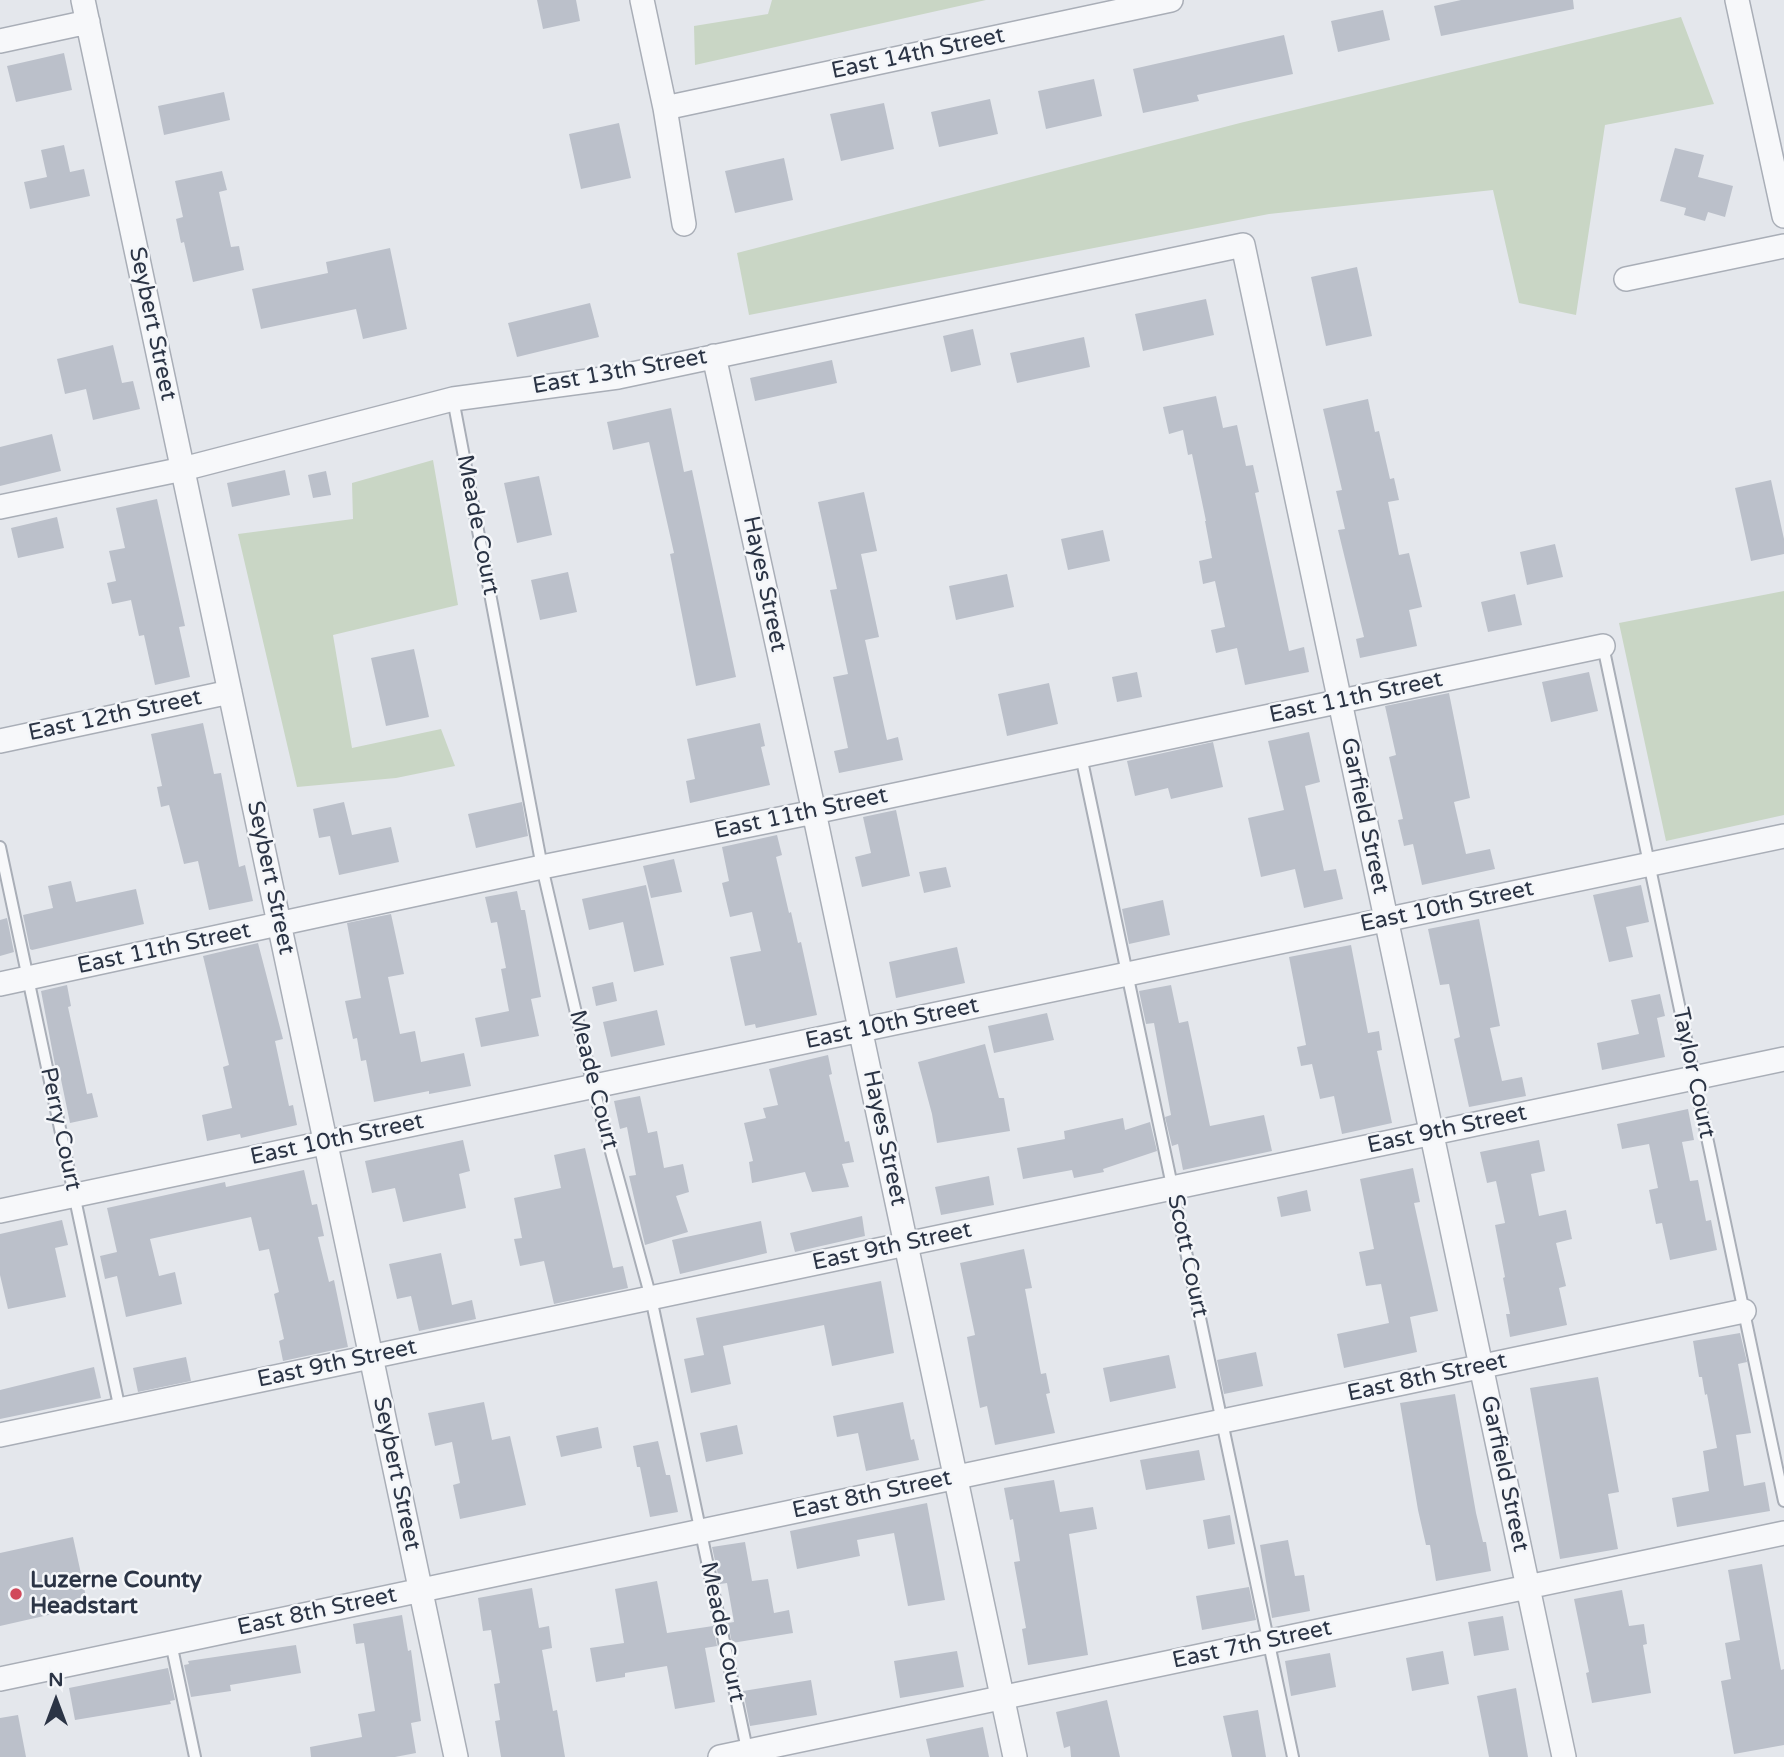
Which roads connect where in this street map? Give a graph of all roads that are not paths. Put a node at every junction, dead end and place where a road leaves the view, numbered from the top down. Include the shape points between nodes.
1 (642, 0) edge
2 (1171, 0) edge
3 (1737, 0) edge
4 (85, 11) edge
5 (0, 41) edge
6 (665, 108) junction
7 (1784, 216) edge
8 (684, 224) dead end
9 (1243, 246) joint
10 (1784, 246) edge
11 (1626, 279) dead end
12 (714, 356) junction
13 (453, 399) junction
14 (183, 469) junction
15 (0, 507) edge
16 (1602, 646) joint
17 (230, 692) junction
18 (1340, 701) junction
19 (0, 741) edge
20 (1081, 756) junction
21 (814, 812) junction
22 (1784, 836) edge
23 (0, 847) edge
24 (1649, 864) junction
25 (542, 867) junction
26 (1386, 919) junction
27 (279, 925) junction
28 (1127, 974) junction
29 (28, 978) junction
30 (0, 984) edge
31 (861, 1030) junction
32 (1784, 1059) edge
33 (1694, 1078) junction
34 (593, 1086) junction
35 (1431, 1133) junction
36 (326, 1143) junction
37 (1172, 1188) junction
38 (74, 1196) junction
39 (0, 1211) edge
40 (906, 1244) junction
41 (651, 1298) junction
42 (1744, 1311) junction
43 (371, 1357) junction
44 (1481, 1367) junction
45 (120, 1410) junction
46 (1222, 1421) junction
47 (0, 1435) edge
48 (956, 1478) junction
49 (1784, 1501) edge
50 (701, 1531) junction
51 (1784, 1533) edge
52 (1528, 1587) junction
53 (421, 1590) junction
54 (1269, 1642) junction
55 (171, 1643) junction
56 (0, 1679) edge
57 (1003, 1698) junction
58 (748, 1754) edge
59 (195, 1757) edge
60 (456, 1757) edge
61 (720, 1757) edge
62 (1015, 1757) edge
63 (1293, 1757) edge
64 (1564, 1757) edge

1 - 6 street
2 - 6 street, East 14th Street
3 - 7 street
4 - 5 street
4 - 14 street, Seybert Street
6 - 8 street
9 - 12 street, East 13th Street
9 - 18 street, Garfield Street
10 - 11 street
12 - 13 street, East 13th Street via 618,377
12 - 21 street, Hayes Street
13 - 14 street, East 13th Street
13 - 25 lane, Meade Court
14 - 15 street, East 13th Street
14 - 17 street, Seybert Street
16 - 18 street, East 11th Street
16 - 24 lane, Taylor Court
17 - 19 street, East 12th Street
17 - 27 street, Seybert Street
18 - 20 street, East 11th Street
18 - 26 street, Garfield Street
20 - 21 street, East 11th Street
20 - 28 lane, Scott Court
21 - 25 street, East 11th Street
21 - 31 street, Hayes Street
22 - 24 street, East 10th Street
23 - 29 lane, Perry Court
24 - 26 street, East 10th Street
24 - 33 lane, Taylor Court
25 - 27 street, East 11th Street
25 - 34 lane, Meade Court
26 - 28 street, East 10th Street
26 - 35 street, Garfield Street
27 - 29 street, East 11th Street
27 - 36 street, Seybert Street
28 - 31 street, East 10th Street
28 - 37 lane, Scott Court
29 - 30 street, East 11th Street
29 - 38 lane, Perry Court
31 - 34 street, East 10th Street
31 - 40 street, Hayes Street
32 - 33 street, East 9th Street
33 - 35 street, East 9th Street
33 - 42 lane, Taylor Court
34 - 36 street, East 10th Street
34 - 41 lane, Meade Court
35 - 37 street, East 9th Street
35 - 44 street, Garfield Street
36 - 38 street, East 10th Street
36 - 43 street, Seybert Street
37 - 40 street, East 9th Street
37 - 46 lane, Scott Court
38 - 39 street, East 10th Street
38 - 45 lane, Perry Court
40 - 41 street, East 9th Street
40 - 48 street, Hayes Street
41 - 43 street, East 9th Street
41 - 50 lane, Meade Court
42 - 44 street, East 8th Street
42 - 49 lane, Taylor Court
43 - 45 street, East 9th Street
43 - 53 street, Seybert Street
44 - 46 street, East 8th Street
44 - 52 street, Garfield Street
45 - 47 street, East 9th Street
46 - 48 street, East 8th Street
46 - 54 lane, Scott Court
48 - 50 street, East 8th Street
48 - 57 street, Hayes Street
50 - 53 street, East 8th Street
50 - 58 lane, Meade Court
51 - 52 street, East 7th Street
52 - 54 street, East 7th Street
52 - 64 street, Garfield Street
53 - 55 street, East 8th Street
53 - 60 street, Seybert Street
54 - 57 street, East 7th Street
54 - 63 lane, Scott Court
55 - 56 street, East 8th Street
55 - 59 lane
57 - 58 street, East 7th Street
57 - 62 street, Hayes Street
58 - 61 street, East 7th Street

